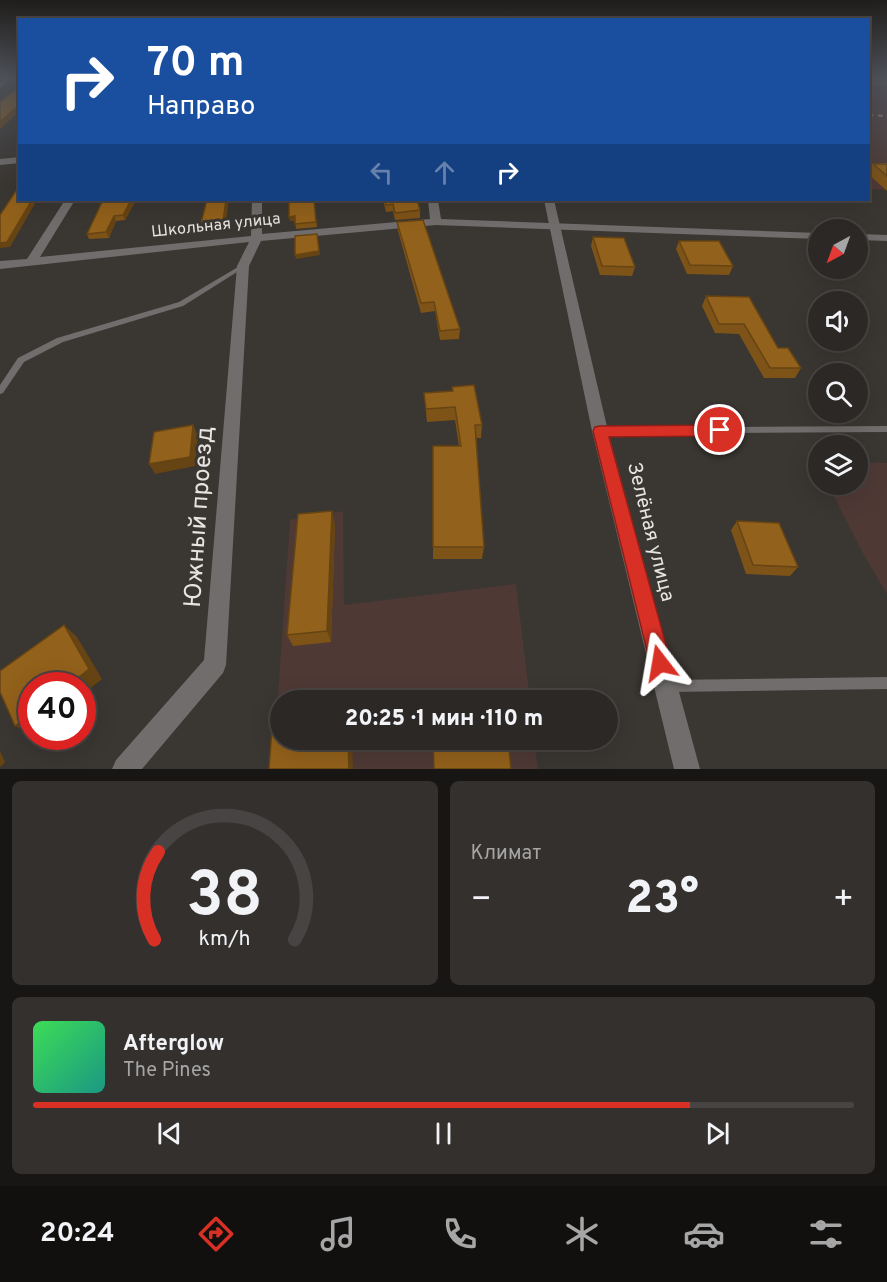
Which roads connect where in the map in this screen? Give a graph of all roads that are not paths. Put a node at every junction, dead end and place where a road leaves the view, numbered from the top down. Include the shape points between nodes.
1 (18, 160) edge
2 (0, 162) edge
3 (887, 165) edge
4 (870, 166) edge
5 (69, 201) edge
6 (257, 201) edge
7 (434, 201) edge
8 (549, 201) edge
9 (436, 222) junction
10 (556, 228) junction
11 (808, 236) edge
12 (868, 237) edge
13 (887, 238) edge
14 (256, 239) junction
15 (31, 262) junction
16 (0, 265) edge
17 (243, 266) junction
18 (0, 391) edge
19 (887, 429) edge
20 (600, 431) junction
21 (887, 683) edge
22 (666, 686) junction
23 (125, 769) edge
24 (687, 769) edge

1 - 2 street
3 - 4 lane
5 - 15 street
6 - 14 street
7 - 9 street
8 - 10 street, Зелёная улица
9 - 10 street, Школьная улица
9 - 14 street, Школьная улица
10 - 11 street, Школьная улица
10 - 20 street, Зелёная улица
12 - 13 street
14 - 15 street, Школьная улица
14 - 17 street, Южный проезд
15 - 16 street, Школьная улица
17 - 18 lane via 181,304 60,340 21,360
17 - 23 street, Южный проезд via 215,664
19 - 20 lane
20 - 22 street, Зелёная улица
21 - 22 lane
22 - 24 street, Зелёная улица

